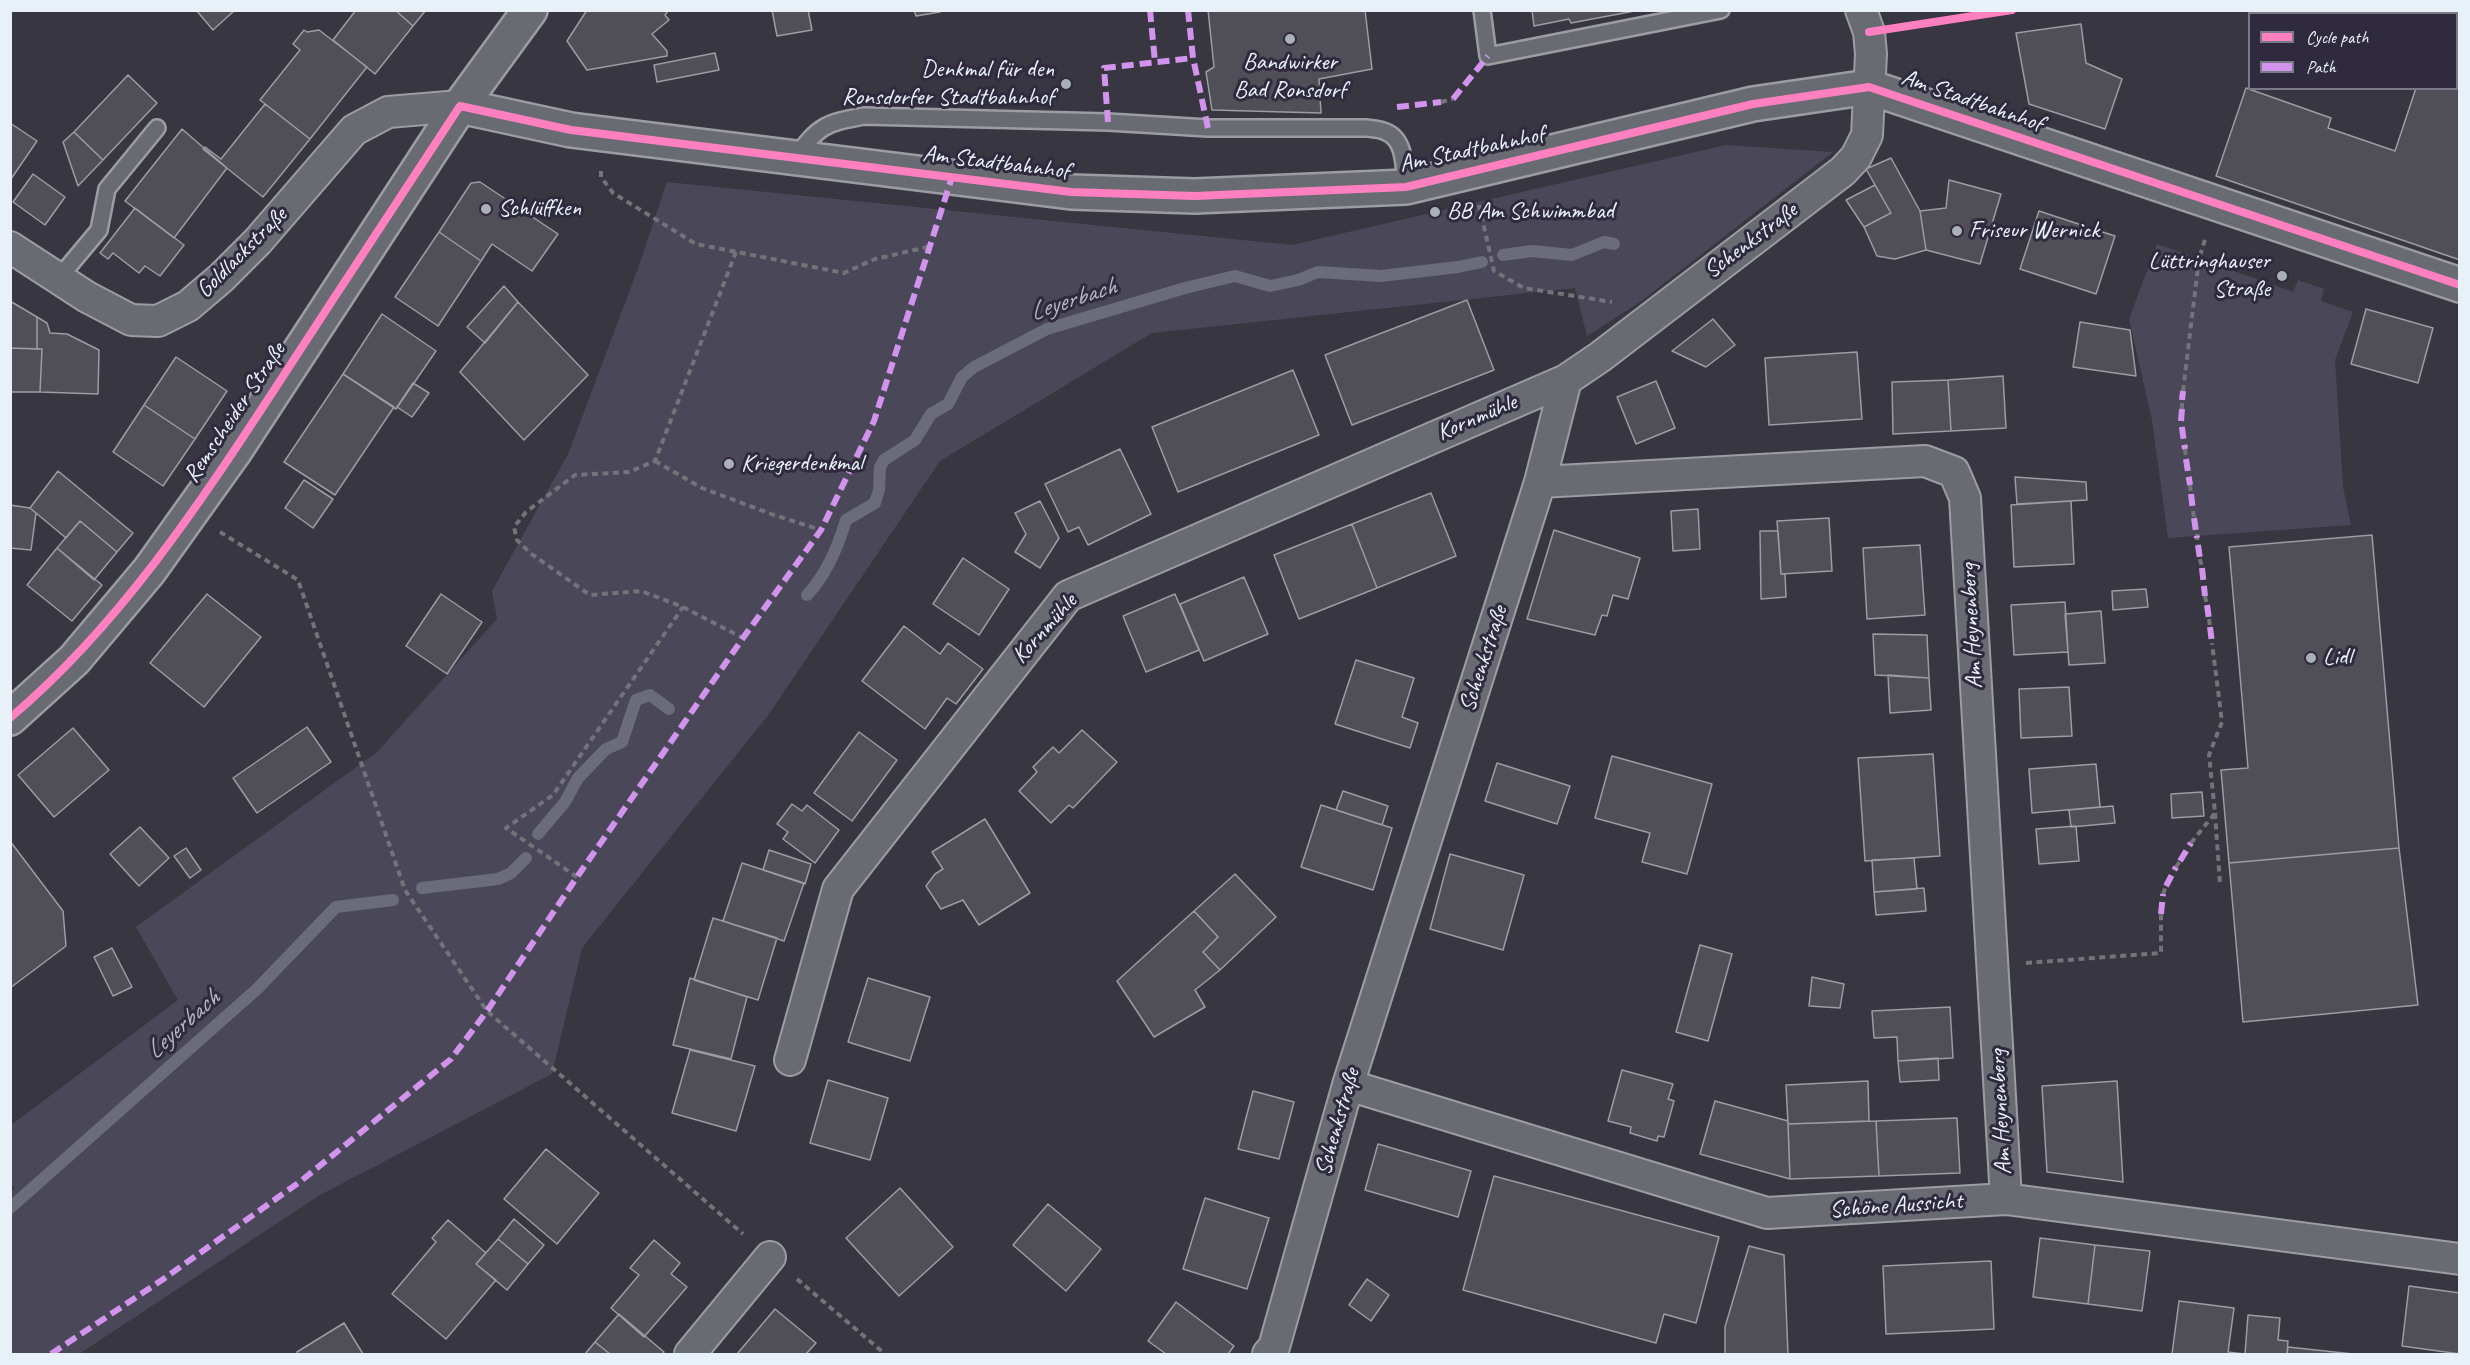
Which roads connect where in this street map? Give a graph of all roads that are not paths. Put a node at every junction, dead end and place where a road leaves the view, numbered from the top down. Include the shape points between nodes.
1 (530, 10) edge
2 (1482, 10) edge
3 (1721, 10) edge
4 (1861, 10) edge
5 (1869, 87) junction
6 (460, 106) junction
7 (157, 128) dead end
8 (795, 158) junction
9 (1406, 187) junction
10 (10, 247) edge
11 (58, 279) junction
12 (2460, 285) edge
13 (1566, 380) junction
14 (1540, 482) junction
15 (10, 718) edge
16 (790, 1060) dead end
17 (1348, 1085) junction
18 (2007, 1199) junction
19 (770, 1257) road end
20 (2460, 1259) edge
21 (690, 1354) edge
22 (1268, 1354) edge

1 - 6 main road, Remscheider Straße
2 - 3 lane via 1488,56
4 - 5 street, Schenkstraße via 1869,32
5 - 9 main road, Am Stadtbahnhof via 1753,104
5 - 12 main road, Am Stadtbahnhof
5 - 13 street, Schenkstraße via 1867,135 1856,157 1843,171
6 - 8 main road, Am Stadtbahnhof via 571,130
6 - 11 street, Goldlackstraße via 388,112 354,130 221,278 188,306 158,321 131,320
6 - 15 main road, Remscheider Straße via 191,514 74,660
7 - 11 lane via 107,189 99,230
8 - 9 main road, Am Stadtbahnhof via 1071,192 1195,196
8 - 9 lane via 817,131 832,122 864,116 1208,128 1367,128 1386,132 1396,140 1402,152
10 - 11 street, Goldlackstraße
13 - 14 street, Schenkstraße
13 - 16 street, Kornmühle via 1068,596 838,889
14 - 17 street, Schenkstraße
14 - 18 street, Am Heynenberg via 1925,460 1954,472 1965,498
17 - 18 street, Schöne Aussicht via 1767,1213
17 - 22 street, Schenkstraße via 1274,1347
18 - 20 street, Schöne Aussicht
19 - 21 street

